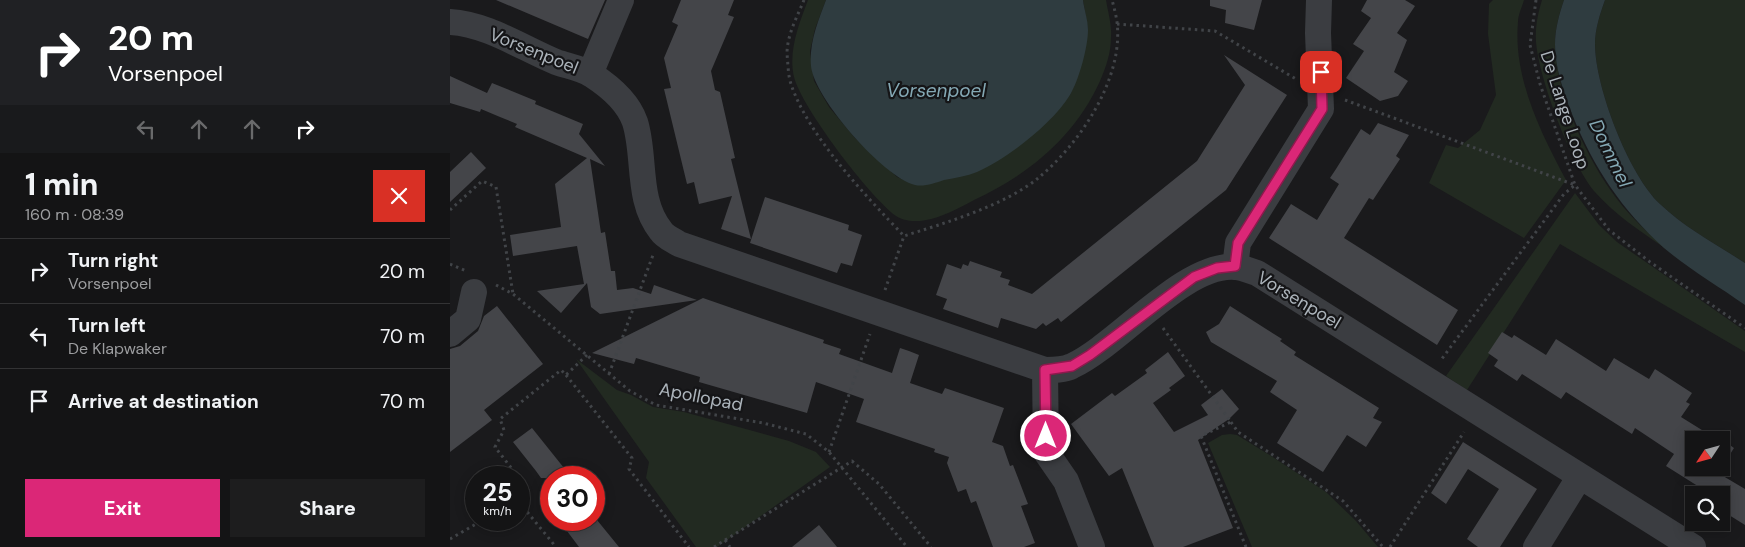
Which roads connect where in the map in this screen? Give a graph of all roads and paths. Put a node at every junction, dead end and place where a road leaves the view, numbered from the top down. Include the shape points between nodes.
1 (621, 0) edge
2 (804, 0) edge
3 (1112, 0) edge
4 (1319, 0) edge
5 (1536, 0) edge
6 (450, 22) edge
7 (1117, 24) junction
8 (590, 74) junction
9 (1322, 92) junction
10 (1575, 185) junction
11 (450, 210) edge
12 (662, 233) junction
13 (904, 236) junction
14 (450, 264) edge
15 (1235, 266) junction
16 (477, 282) junction
17 (514, 294) junction
18 (1150, 310) junction
19 (877, 312) junction
20 (1745, 328) edge
21 (450, 334) edge
22 (587, 355) junction
23 (1045, 370) junction
24 (609, 374) junction
25 (566, 375) junction
26 (1428, 380) junction
27 (1477, 412) junction
28 (1231, 422) junction
29 (829, 452) junction
30 (510, 466) edge
31 (842, 467) junction
32 (1580, 476) junction
33 (530, 515) edge
34 (465, 530) edge
35 (450, 539) edge
36 (725, 540) junction
37 (556, 547) edge
38 (689, 547) edge
39 (714, 547) edge
40 (730, 547) edge
41 (907, 547) edge
42 (931, 547) edge
43 (1092, 547) edge
44 (1246, 547) edge
45 (1383, 547) edge
46 (1390, 547) edge
47 (1536, 547) edge
48 (1693, 547) edge

1 - 8 street
2 - 13 path via 792,26 787,52 790,83 830,152
3 - 7 path
4 - 9 street
5 - 10 path, De Lange Loop via 1530,45
6 - 8 street, Vorsenpoel via 473,26
7 - 9 path via 1215,31
7 - 13 path via 1115,58 1107,88 1088,122 1063,154 1036,180 1001,200
8 - 12 street, Vorsenpoel via 621,99 634,121 650,214
9 - 10 path
9 - 15 street via 1322,109 1238,243
10 - 20 path, De Lange Loop via 1609,230
10 - 26 path via 1564,194
11 - 17 path via 482,181 496,187
12 - 19 street, Vorsenpoel via 697,251
12 - 24 path
13 - 19 path
14 - 16 path, Apollopad
15 - 18 street, Vorsenpoel via 1217,268 1194,277
15 - 26 street, Vorsenpoel via 1257,272
16 - 17 path, Apollopad
16 - 21 street via 468,319
17 - 22 path, Apollopad
18 - 23 street, Vorsenpoel via 1072,366
18 - 28 path
19 - 23 street, Vorsenpoel
19 - 29 path
22 - 24 path, Apollopad
22 - 25 path
23 - 43 street via 1046,452 1066,481
24 - 29 path, Apollopad via 630,391 656,405 763,423 806,434
25 - 30 path via 561,370 500,419 504,430 495,447
25 - 38 path via 632,458 629,469
26 - 27 street, Vorsenpoel
27 - 32 street, Vorsenpoel
27 - 46 path
28 - 44 path via 1201,436
28 - 45 path via 1238,432 1343,501
29 - 31 path, Apollopad
31 - 36 path
31 - 41 path, Apollopad
31 - 42 path via 852,461 880,484
32 - 47 street
32 - 48 street, Vorsenpoel
33 - 37 path
34 - 35 path
36 - 39 path
36 - 40 path

